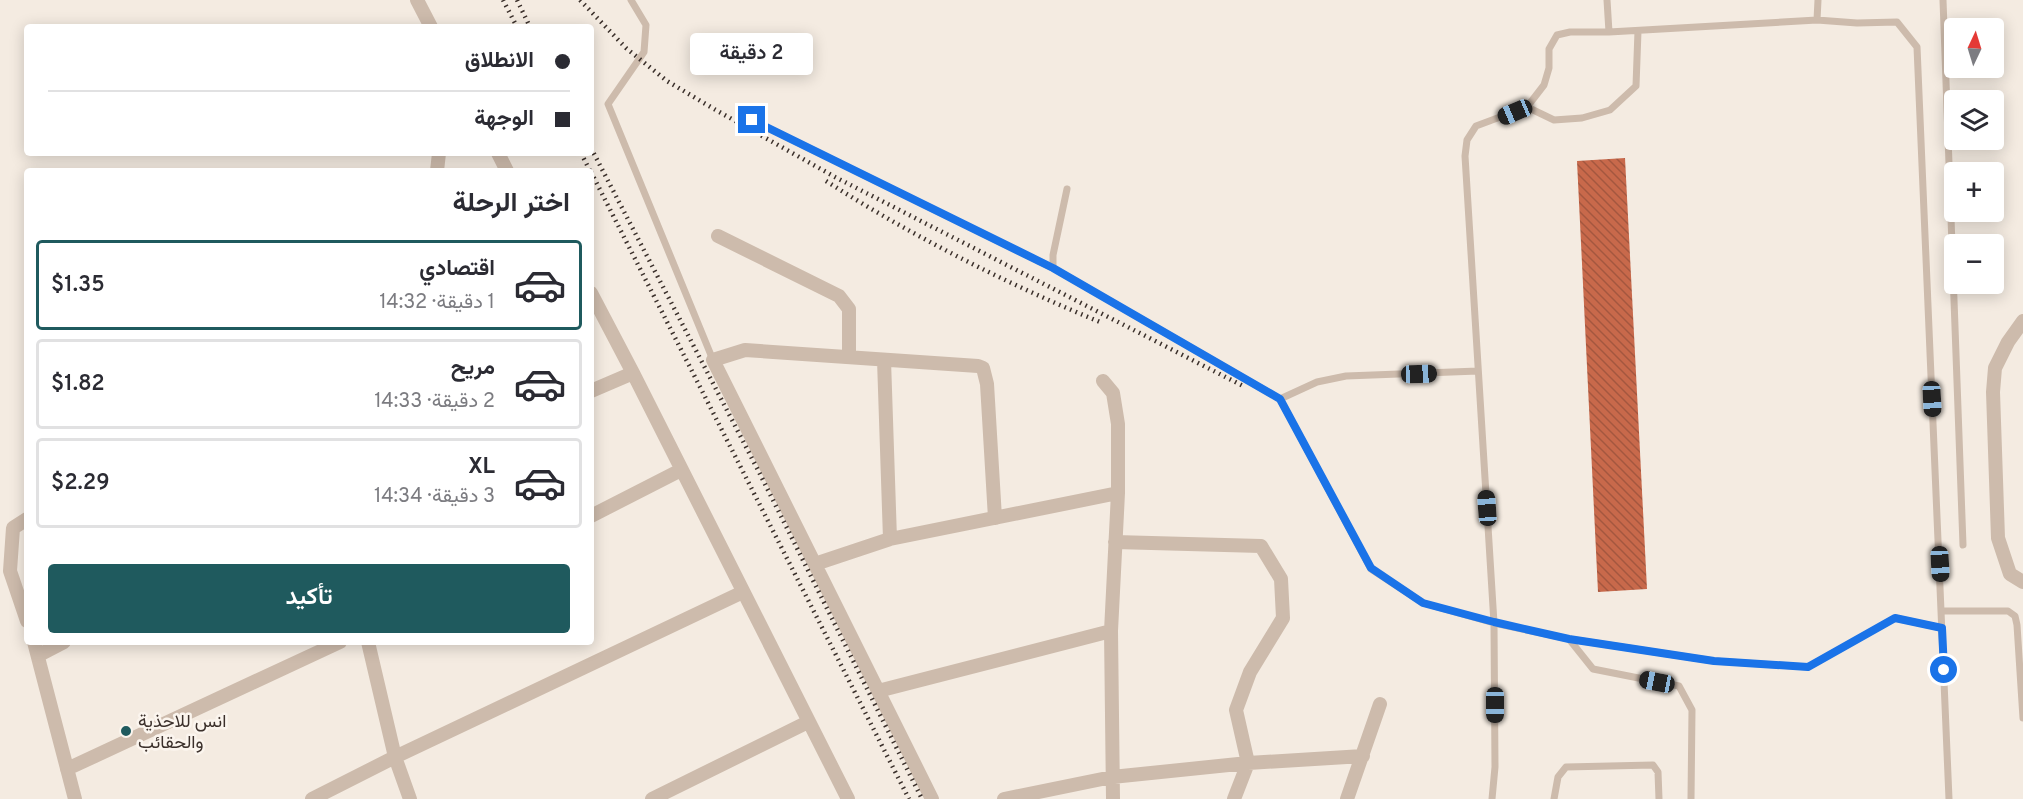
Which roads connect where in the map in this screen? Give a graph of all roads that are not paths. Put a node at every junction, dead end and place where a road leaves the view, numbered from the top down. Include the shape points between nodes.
1 (417, 0) edge
2 (631, 0) edge
3 (1607, 0) edge
4 (1818, 0) edge
5 (1943, 0) edge
6 (1817, 20) junction
7 (429, 24) edge
8 (1638, 31) junction
9 (1609, 32) junction
10 (1527, 107) junction
11 (752, 120) dead end
12 (1067, 189) dead end
13 (718, 236) dead end
14 (1053, 268) junction
15 (594, 299) edge
16 (2023, 321) edge
17 (849, 356) junction
18 (713, 360) junction
19 (884, 360) junction
20 (1478, 372) junction
21 (633, 373) junction
22 (1102, 381) dead end
23 (594, 390) edge
24 (1280, 399) junction
25 (681, 470) junction
26 (1118, 493) junction
27 (594, 514) edge
28 (995, 518) junction
29 (24, 521) edge
30 (890, 539) junction
31 (1115, 542) junction
32 (1963, 545) dead end
33 (815, 564) junction
34 (2023, 582) edge
35 (743, 592) junction
36 (1942, 611) junction
37 (24, 612) edge
38 (1494, 622) junction
39 (1942, 628) junction
40 (1111, 631) junction
41 (1569, 639) junction
42 (52, 645) edge
43 (334, 645) edge
44 (369, 645) edge
45 (36, 649) edge
46 (878, 691) junction
47 (1380, 704) dead end
48 (2023, 718) edge
49 (808, 722) junction
50 (1363, 756) junction
51 (395, 757) junction
52 (1248, 763) junction
53 (67, 769) junction
54 (1112, 777) junction
55 (75, 799) edge
56 (312, 799) edge
57 (410, 799) edge
58 (652, 799) edge
59 (848, 799) edge
60 (932, 799) edge
61 (1004, 799) edge
62 (1113, 799) edge
63 (1234, 799) edge
64 (1347, 799) edge
65 (1492, 799) edge
66 (1554, 799) edge
67 (1659, 799) edge
68 (1691, 799) edge
69 (1949, 799) edge

1 - 7 street
2 - 18 lane via 646,25 644,52 608,104
3 - 9 lane
4 - 6 lane
5 - 32 lane
6 - 8 lane
6 - 36 lane via 1897,22 1917,47
8 - 9 lane
8 - 10 lane via 1636,86 1610,110 1554,120
9 - 10 lane via 1557,35 1549,49 1544,85
10 - 20 lane via 1476,126 1467,140
11 - 14 lane
12 - 14 lane
13 - 17 street via 839,296 849,309
14 - 24 lane
15 - 21 street
16 - 34 street via 1995,368 1993,392 1998,538 2010,574
17 - 18 street via 745,350
17 - 19 street
18 - 33 street
19 - 28 street via 978,366 985,371
19 - 30 street
20 - 24 lane via 1346,376 1317,382
20 - 38 lane
21 - 23 street
21 - 25 street
22 - 26 street via 1113,393 1118,424
24 - 38 lane via 1371,568 1423,603
25 - 27 street
25 - 35 street
26 - 28 street
26 - 31 street
28 - 30 street
29 - 37 street via 13,528 10,571
30 - 33 street
31 - 40 street
31 - 52 street via 1261,546 1281,579 1283,618 1250,672 1236,710
33 - 46 street
35 - 49 street
35 - 51 street
36 - 39 lane
36 - 48 lane via 2008,611 2014,616
38 - 41 lane
38 - 65 lane
39 - 41 lane via 1895,618 1808,667 1714,661
39 - 69 lane
40 - 46 street
40 - 54 street
41 - 68 lane via 1593,669 1679,686 1692,710
42 - 45 street
43 - 53 street
44 - 51 street
45 - 53 street
46 - 60 street
47 - 50 street
49 - 58 street
49 - 59 street
50 - 52 street
50 - 64 street
51 - 56 street
51 - 57 street
52 - 54 street
52 - 63 street
53 - 55 street
54 - 61 street
54 - 62 street
66 - 67 lane via 1558,777 1566,767 1653,765 1658,772

